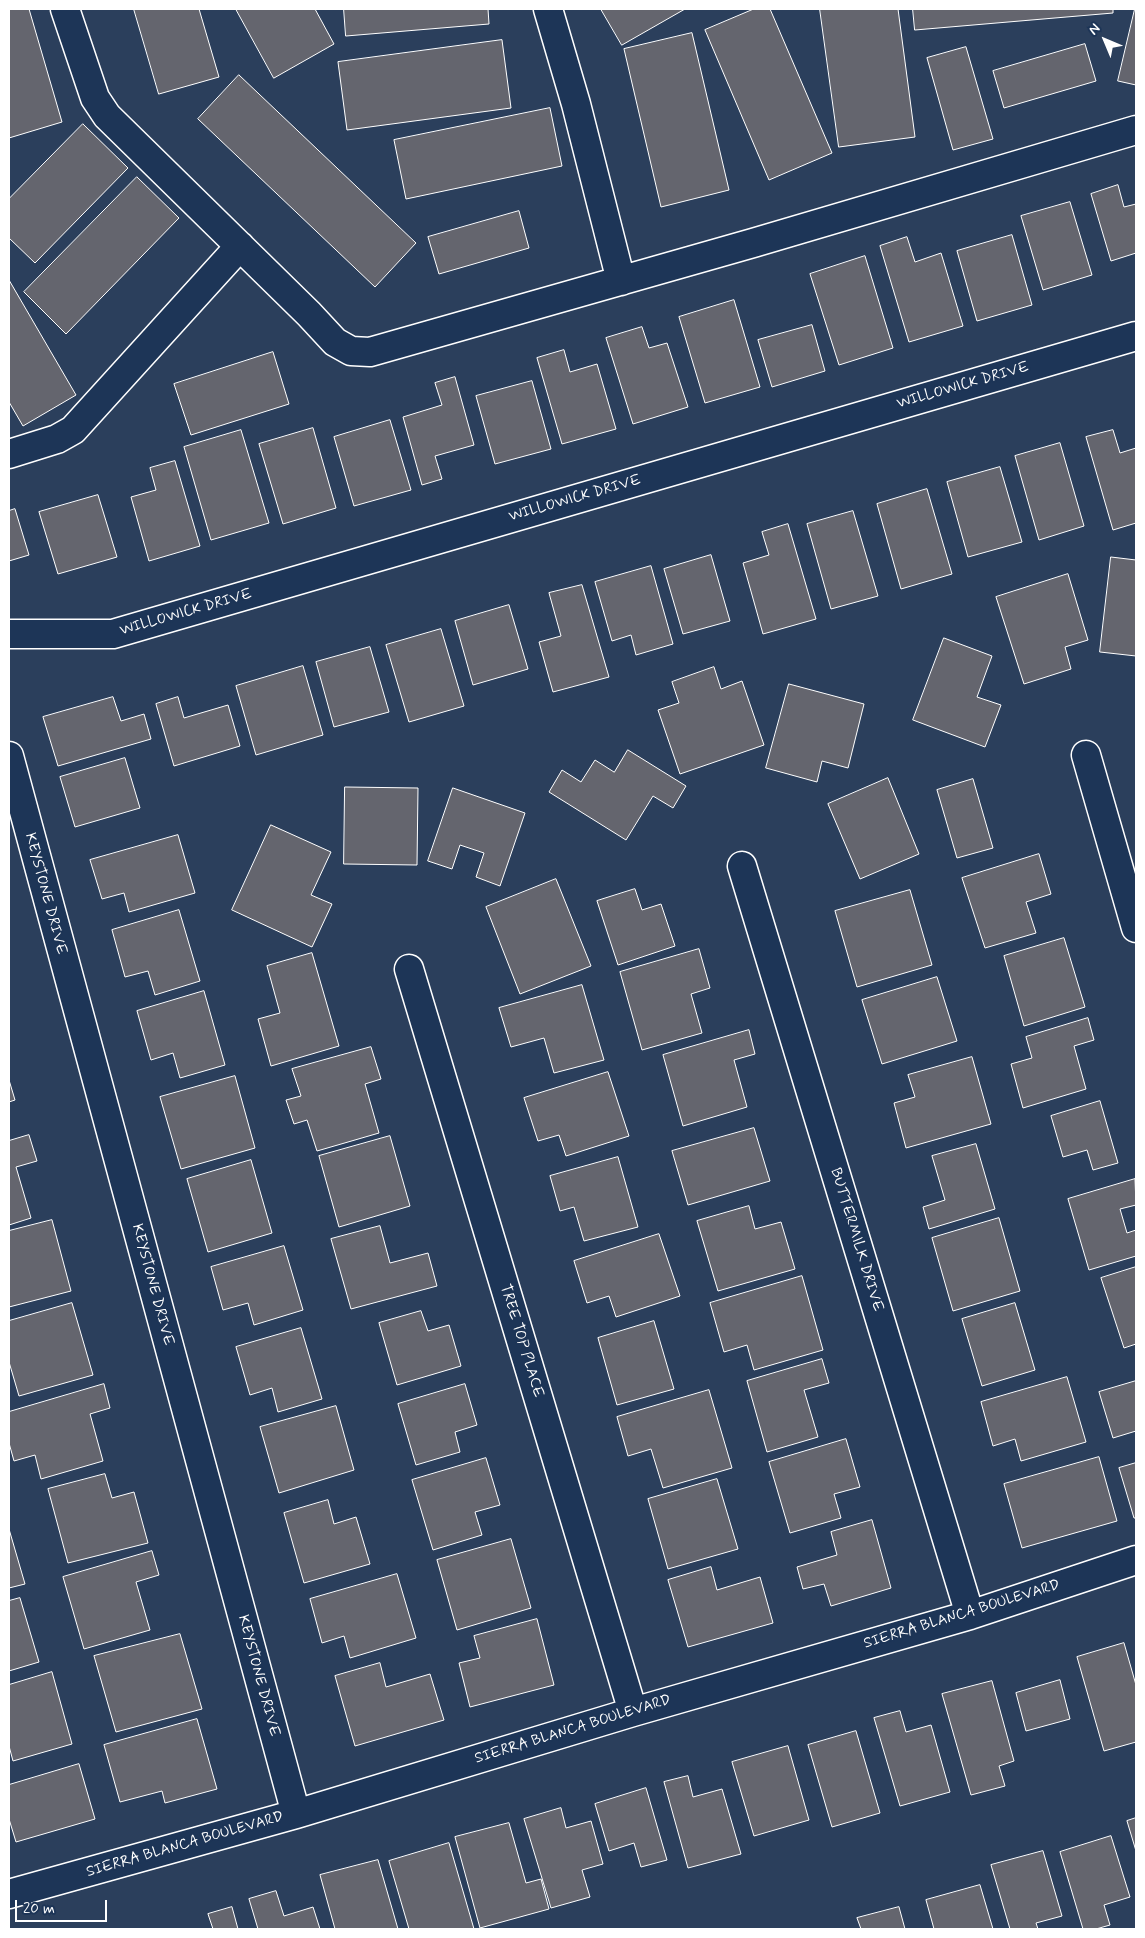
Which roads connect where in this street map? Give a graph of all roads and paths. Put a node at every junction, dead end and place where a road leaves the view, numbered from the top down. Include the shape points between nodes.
1 (65, 9) edge
2 (548, 9) edge
3 (1136, 130) edge
4 (240, 246) junction
5 (621, 281) junction
6 (1136, 336) edge
7 (9, 454) edge
8 (9, 634) edge
9 (1086, 755) dead end
10 (9, 756) edge
11 (742, 866) dead end
12 (1136, 928) edge
13 (409, 970) dead end
14 (1136, 1560) edge
15 (970, 1615) junction
16 (633, 1712) junction
17 (296, 1814) junction
18 (9, 1894) edge

1 - 4 street via 95,98 107,116
2 - 5 street
3 - 5 street
4 - 5 street via 335,342 351,351 370,352
4 - 7 street via 73,430
6 - 8 street, WILLOWICK DRIVE via 113,634
9 - 12 street
10 - 17 street, KEYSTONE DRIVE
11 - 15 street, BUTTERMILK DRIVE
13 - 16 street, TREE TOP PLACE
14 - 15 street, SIERRA BLANCA BOULEVARD
15 - 16 street, SIERRA BLANCA BOULEVARD
16 - 17 street, SIERRA BLANCA BOULEVARD
17 - 18 street, SIERRA BLANCA BOULEVARD

